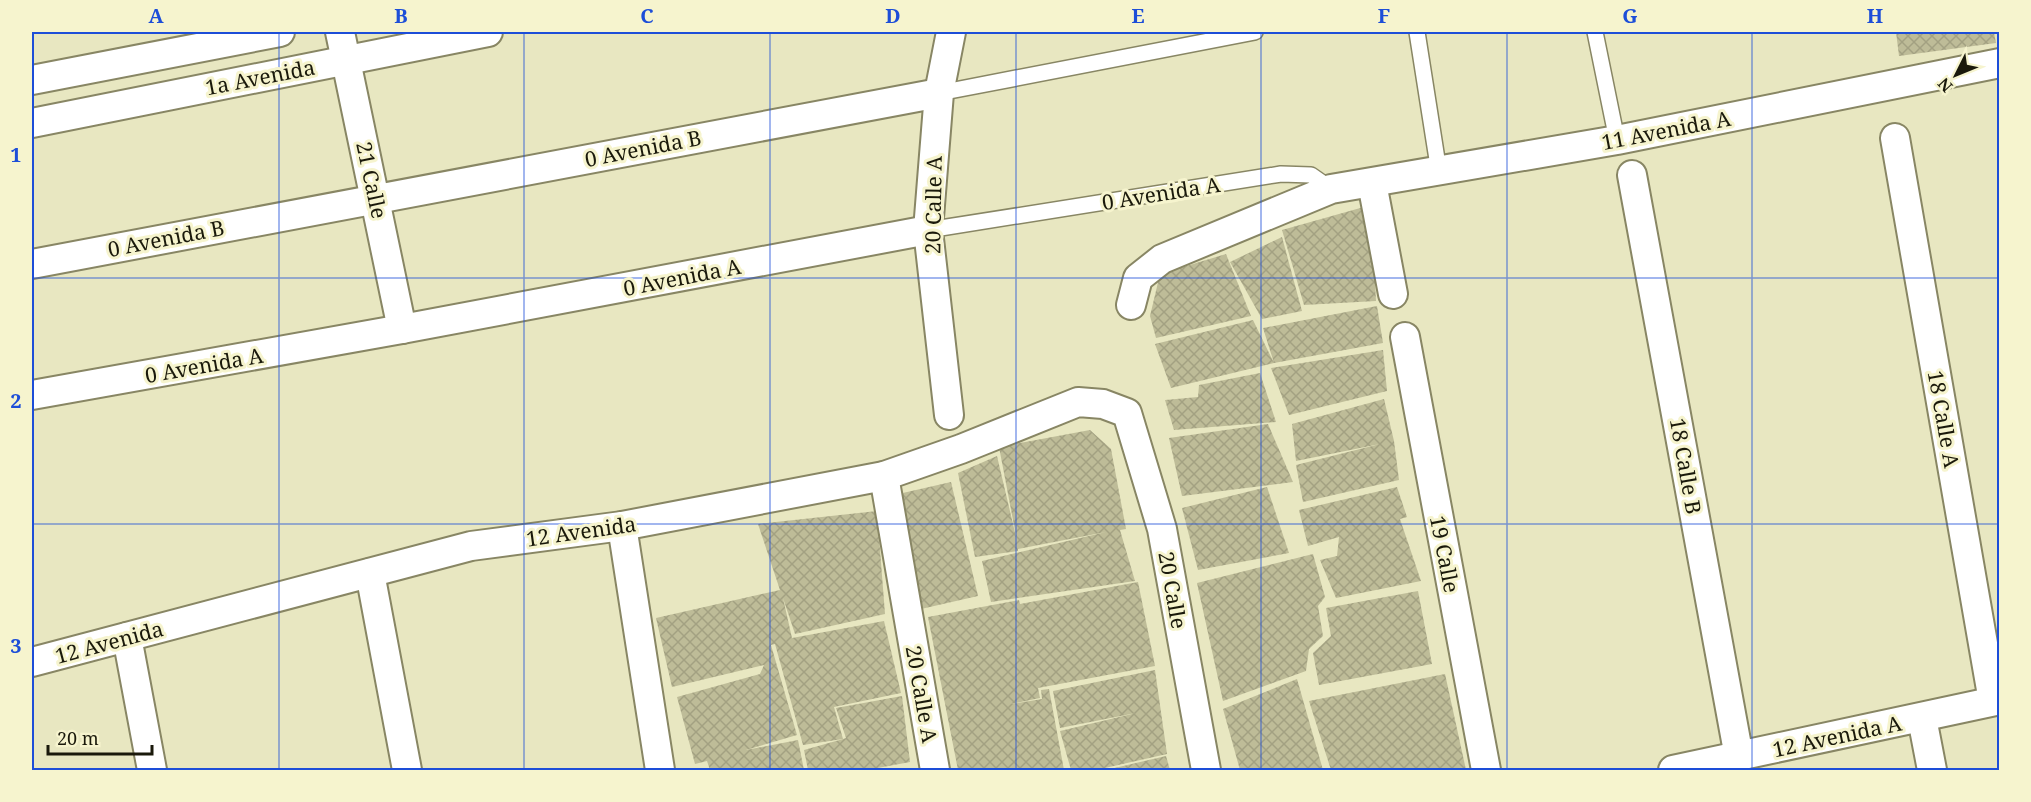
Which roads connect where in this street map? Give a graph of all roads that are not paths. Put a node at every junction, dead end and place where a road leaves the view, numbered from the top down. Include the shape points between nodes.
1 (280, 32) edge
2 (340, 32) edge
3 (488, 32) edge
4 (951, 32) edge
5 (1255, 32) edge
6 (1417, 32) edge
7 (1595, 32) edge
8 (347, 59) junction
9 (2000, 63) edge
10 (32, 80) edge
11 (939, 93) junction
12 (32, 123) edge
13 (1895, 138) dead end
14 (1617, 140) junction
15 (1439, 172) junction
16 (1632, 175) dead end
17 (1372, 183) junction
18 (1331, 189) junction
19 (375, 198) junction
20 (928, 230) junction
21 (32, 264) edge
22 (1393, 294) dead end
23 (1131, 305) dead end
24 (402, 330) junction
25 (1405, 337) dead end
26 (32, 395) edge
27 (1127, 412) joint
28 (949, 416) dead end
29 (884, 476) junction
30 (622, 525) junction
31 (370, 573) junction
32 (127, 637) junction
33 (32, 662) edge
34 (1996, 700) edge
35 (1922, 718) junction
36 (1739, 757) junction
37 (152, 771) edge
38 (407, 771) edge
39 (660, 771) edge
40 (935, 771) edge
41 (1206, 771) edge
42 (1486, 771) edge
43 (1673, 771) edge
44 (1932, 771) edge

1 - 10 street, 1a Avenida
2 - 8 street, 21 Calle
3 - 8 street, 1a Avenida
4 - 11 street, 20 Calle A
5 - 11 lane, 0 Avenida B
6 - 15 lane
7 - 14 lane
8 - 12 street, 1a Avenida
8 - 19 street, 21 Calle
9 - 14 street, 11 Avenida A
11 - 19 street, 0 Avenida B
11 - 20 street, 20 Calle A
13 - 34 street, 18 Calle A
14 - 15 street, 11 Avenida A
15 - 17 street, 11 Avenida A
16 - 36 street, 18 Calle B
17 - 18 street, 11 Avenida A
17 - 22 street
18 - 20 lane, 0 Avenida A via 1311,175 1281,174
18 - 23 street via 1162,259 1137,278
19 - 21 street, 0 Avenida B
19 - 24 street, 21 Calle
20 - 24 street, 0 Avenida A
20 - 28 street, 20 Calle A
24 - 26 street, 0 Avenida A
25 - 42 street, 19 Calle
27 - 29 street, 12 Avenida via 1103,404 1077,402
27 - 41 street, 20 Calle via 1162,529
29 - 30 street, 12 Avenida
29 - 40 street, 20 Calle A
30 - 31 street, 12 Avenida via 471,546
30 - 39 street
31 - 32 street, 12 Avenida
31 - 38 street
32 - 33 street, 12 Avenida
32 - 37 street
34 - 35 street, 12 Avenida A
35 - 36 street, 12 Avenida A
35 - 44 street
36 - 43 street, 12 Avenida A

